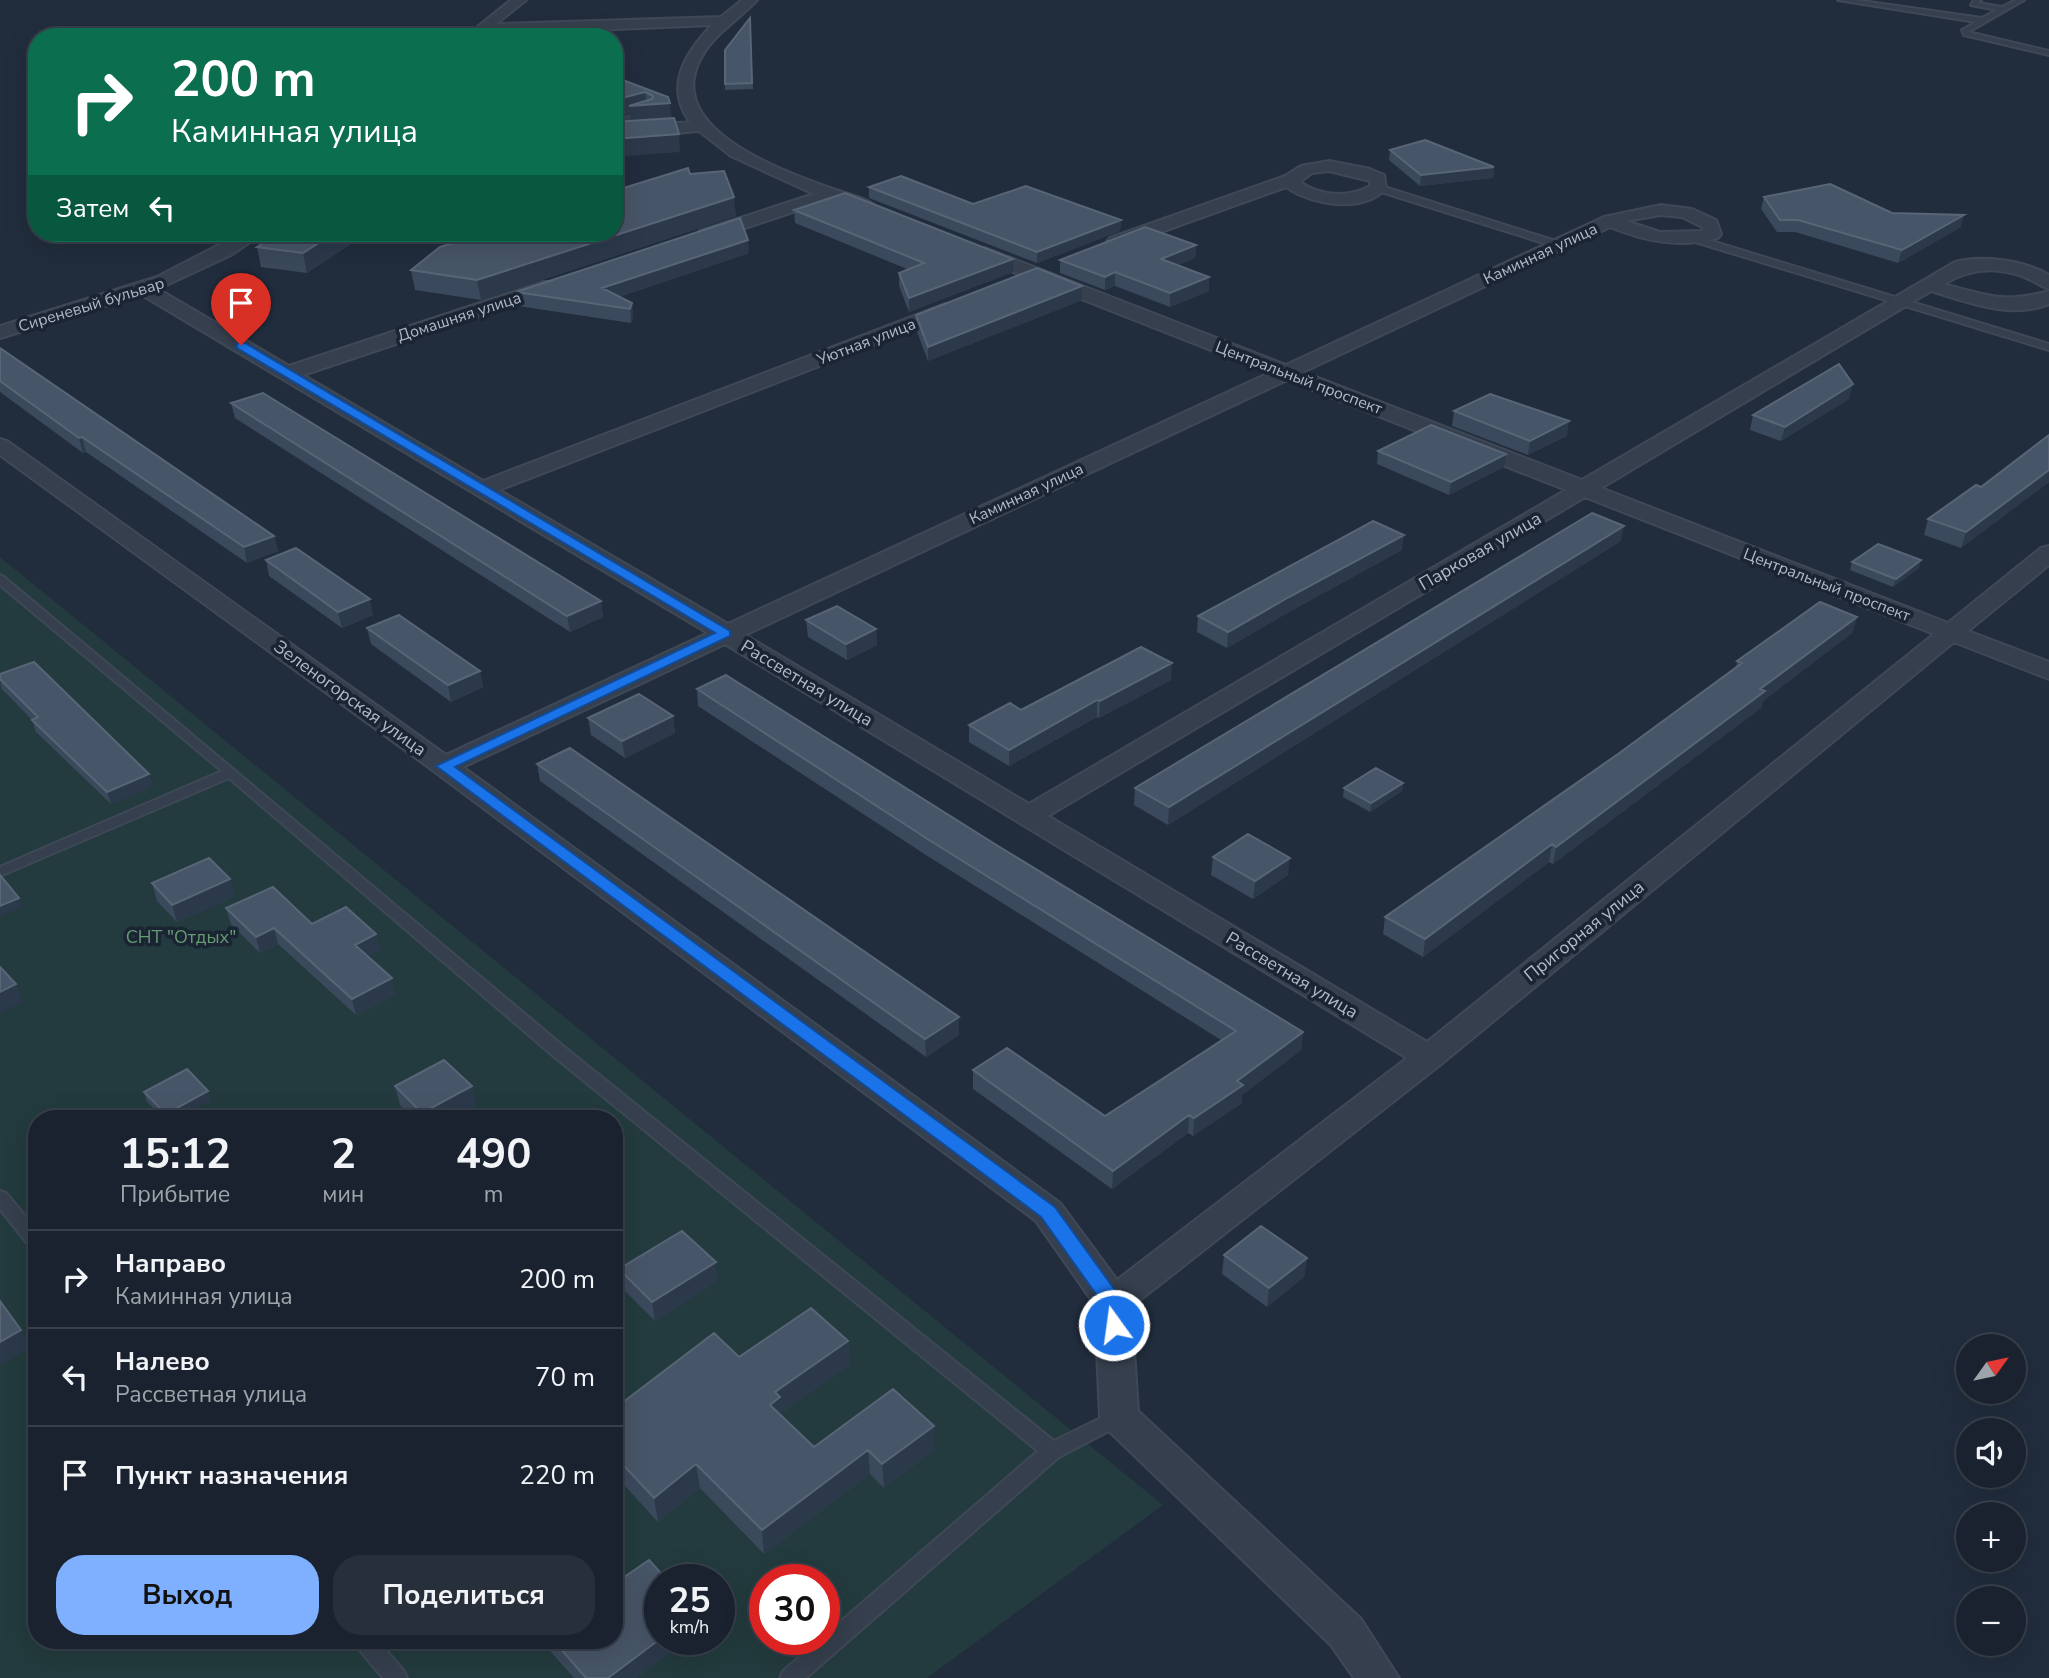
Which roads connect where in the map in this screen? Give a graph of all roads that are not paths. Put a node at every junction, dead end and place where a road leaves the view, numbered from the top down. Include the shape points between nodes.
1 (519, 0) edge
2 (750, 0) edge
3 (1841, 0) edge
4 (1978, 0) edge
5 (2021, 0) edge
6 (2004, 10) junction
7 (722, 21) junction
8 (1985, 21) junction
9 (483, 28) edge
10 (579, 28) edge
11 (2049, 53) edge
12 (648, 114) edge
13 (623, 121) edge
14 (703, 126) junction
15 (623, 132) edge
16 (1290, 180) junction
17 (1378, 188) junction
18 (830, 194) junction
19 (895, 219) edge
20 (1610, 221) junction
21 (1695, 239) junction
22 (239, 242) edge
23 (684, 242) edge
24 (960, 244) edge
25 (1556, 244) junction
26 (1097, 250) edge
27 (1061, 265) edge
28 (1038, 274) junction
29 (565, 281) edge
30 (2049, 283) edge
31 (1012, 284) edge
32 (1932, 286) junction
33 (146, 290) junction
34 (2049, 297) edge
35 (973, 299) edge
36 (1897, 301) junction
37 (0, 332) edge
38 (2049, 347) edge
39 (1286, 372) junction
40 (288, 373) junction
41 (0, 445) edge
42 (481, 489) junction
43 (1585, 489) junction
44 (2049, 553) edge
45 (0, 579) edge
46 (1951, 632) junction
47 (725, 634) junction
48 (2049, 671) edge
49 (444, 766) junction
50 (232, 772) junction
51 (1028, 816) junction
52 (0, 873) edge
53 (1429, 1057) junction
54 (0, 1197) edge
55 (28, 1233) edge
56 (1113, 1302) junction
57 (1119, 1417) junction
58 (1052, 1451) junction
59 (372, 1649) edge
60 (396, 1678) edge
61 (792, 1678) edge
62 (1377, 1678) edge

1 - 9 street
2 - 7 street
3 - 8 lane
4 - 6 lane via 1973,4
5 - 6 lane
6 - 8 lane
7 - 10 street
7 - 14 street via 702,43 685,80 685,100
8 - 11 lane via 1964,31
12 - 13 lane
14 - 15 street
14 - 18 street via 738,155
16 - 17 street via 1297,189 1328,197 1364,195
16 - 17 street via 1307,169 1342,167 1373,175
16 - 26 street
17 - 25 lane
18 - 19 street
18 - 23 street
20 - 21 street, Каминная улица via 1668,240
20 - 21 street, Каминная улица via 1642,210 1699,216 1710,224 1712,233
20 - 25 street, Каминная улица
21 - 36 lane
22 - 33 street, Сиреневый бульвар
24 - 28 street, Центральный проспект
25 - 39 street, Каминная улица
27 - 28 street
28 - 31 street
28 - 39 street, Центральный проспект
29 - 40 street, Домашняя улица
30 - 32 street, Парковая улица via 2003,265 1961,266
32 - 34 street via 1994,301 2028,303
32 - 36 street, Парковая улица
33 - 37 street, Сиреневый бульвар
33 - 40 street, Рассветная улица
35 - 42 street, Уютная улица
36 - 38 lane
36 - 43 street, Парковая улица
39 - 43 street, Центральный проспект
39 - 47 street, Каминная улица
40 - 42 street, Рассветная улица
41 - 49 street, Зеленогорская улица
42 - 47 street, Рассветная улица
43 - 46 street, Центральный проспект
43 - 51 street, Парковая улица
44 - 46 street, Пригорная улица
45 - 50 lane
46 - 48 street, Центральный проспект
46 - 53 street, Пригорная улица
47 - 49 street, Каминная улица
47 - 51 street, Рассветная улица
49 - 56 street, Зеленогорская улица via 1048,1212
50 - 52 lane
50 - 58 lane via 557,1051
51 - 53 street, Рассветная улица
53 - 56 street, Пригорная улица
54 - 55 lane
56 - 57 street
57 - 58 lane
57 - 62 street via 1346,1632
58 - 61 lane
59 - 60 lane

